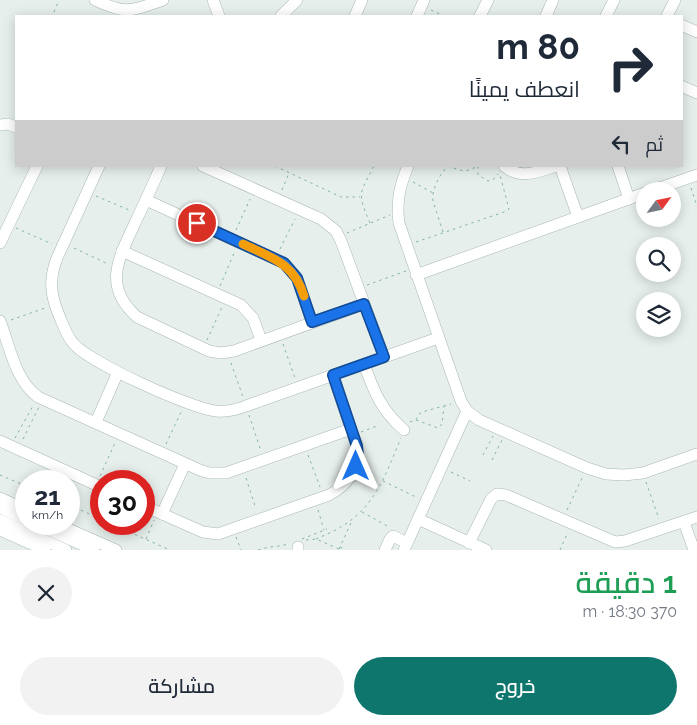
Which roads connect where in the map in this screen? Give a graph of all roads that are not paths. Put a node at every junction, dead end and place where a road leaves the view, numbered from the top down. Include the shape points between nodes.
1 (95, 0) edge
2 (163, 0) edge
3 (214, 0) edge
4 (297, 0) edge
5 (362, 0) edge
6 (488, 0) edge
7 (554, 0) edge
8 (614, 0) edge
9 (674, 0) edge
10 (219, 15) edge
11 (282, 15) edge
12 (355, 15) edge
13 (480, 15) edge
14 (546, 15) edge
15 (606, 15) edge
16 (667, 15) edge
17 (683, 26) edge
18 (697, 32) edge
19 (683, 87) edge
20 (697, 93) edge
21 (0, 125) edge
22 (15, 127) edge
23 (37, 167) edge
24 (99, 167) edge
25 (161, 167) edge
26 (205, 167) edge
27 (506, 167) edge
28 (552, 167) edge
29 (560, 167) edge
30 (618, 167) edge
31 (406, 172) edge
32 (692, 177) edge
33 (677, 182) edge
34 (636, 196) edge
35 (629, 199) junction
36 (146, 200) junction
37 (578, 217) junction
38 (0, 244) edge
39 (122, 251) junction
40 (415, 272) junction
41 (364, 304) junction
42 (312, 322) junction
43 (1, 328) edge
44 (438, 338) junction
45 (261, 340) junction
46 (384, 357) junction
47 (364, 364) junction
48 (118, 372) junction
49 (333, 375) junction
50 (464, 406) junction
51 (96, 422) junction
52 (404, 430) road end
53 (352, 432) junction
54 (9, 445) edge
55 (697, 454) edge
56 (185, 464) junction
57 (90, 482) edge
58 (0, 498) edge
59 (15, 505) edge
60 (0, 508) edge
61 (155, 511) edge
62 (160, 513) junction
63 (15, 515) edge
64 (697, 517) edge
65 (418, 519) junction
66 (0, 520) edge
67 (684, 522) junction
68 (0, 530) edge
69 (80, 534) edge
70 (60, 535) edge
71 (470, 543) junction
72 (406, 546) edge
73 (45, 550) edge
74 (66, 550) edge
75 (94, 550) edge
76 (116, 550) edge
77 (384, 550) edge
78 (486, 550) edge
79 (694, 550) edge

1 - 2 street via 122,11
3 - 10 street
4 - 11 street
5 - 12 street
6 - 13 street
7 - 14 street
8 - 15 street
9 - 16 street
17 - 18 street
19 - 20 street
21 - 22 street
23 - 38 street
24 - 48 street via 53,269 51,294 73,343
25 - 36 street
26 - 41 street via 327,223 339,236
27 - 28 street via 524,175
29 - 37 street
30 - 35 street
31 - 40 street via 398,194 397,212
32 - 33 street
34 - 35 street
35 - 37 street
36 - 39 street
36 - 42 street via 284,263 297,278
37 - 40 street
39 - 45 street via 241,305 252,318
39 - 45 street via 116,268 117,287 124,304 145,322 215,353 228,352
40 - 44 street
41 - 42 street
41 - 46 street
42 - 45 street
43 - 51 street via 20,378 31,392
44 - 46 street
44 - 50 street
46 - 47 street
47 - 49 street
47 - 52 street via 381,405
48 - 49 street via 186,402 225,411
48 - 51 street
49 - 53 street
50 - 55 street via 479,420 586,468 615,475 643,473
50 - 65 street via 442,467
51 - 56 street
53 - 56 street via 218,474
53 - 62 street via 358,456 352,476 338,490 319,499 218,534 203,532
54 - 57 street
56 - 62 street
58 - 59 street
60 - 63 street
61 - 62 street
64 - 67 street
65 - 71 street
65 - 72 street
66 - 74 street
67 - 71 street via 615,542 497,494 491,499
67 - 79 street
68 - 73 street
69 - 76 street
70 - 75 street
71 - 78 street
72 - 77 street via 393,536

